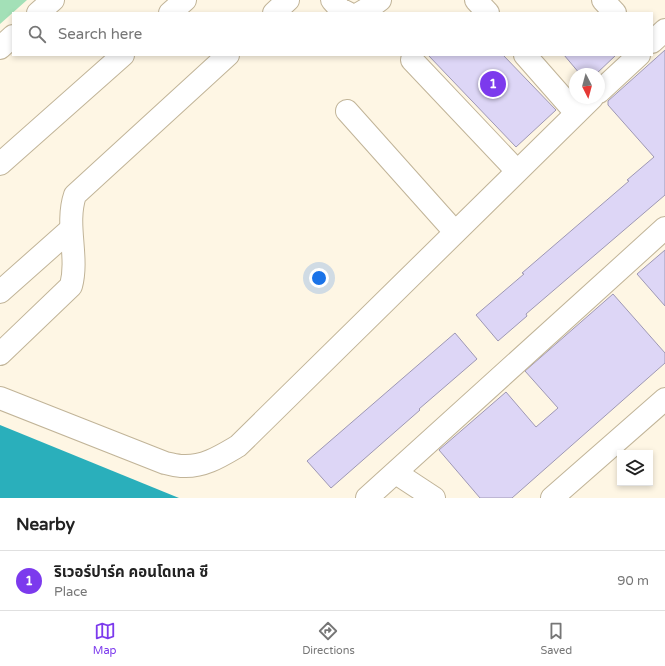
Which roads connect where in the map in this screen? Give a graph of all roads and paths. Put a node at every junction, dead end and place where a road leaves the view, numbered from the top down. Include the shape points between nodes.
1 (53, 0) edge
2 (185, 0) edge
3 (288, 0) edge
4 (332, 0) edge
5 (380, 0) edge
6 (476, 0) edge
7 (603, 0) edge
8 (39, 12) edge
9 (171, 12) edge
10 (275, 12) edge
11 (346, 12) edge
12 (362, 12) edge
13 (487, 12) edge
14 (614, 12) edge
15 (665, 30) edge
16 (12, 37) edge
17 (653, 41) edge
18 (0, 48) edge
19 (122, 56) edge
20 (227, 56) edge
21 (525, 56) edge
22 (638, 56) edge
23 (412, 60) dead end
24 (605, 86) edge
25 (586, 104) edge
26 (347, 111) dead end
27 (576, 113) junction
28 (0, 164) edge
29 (517, 171) junction
30 (665, 228) edge
31 (71, 229) junction
32 (455, 232) junction
33 (0, 292) edge
34 (0, 354) edge
35 (0, 398) edge
36 (665, 399) edge
37 (396, 473) junction
38 (367, 498) edge
39 (434, 498) edge
40 (552, 498) edge

1 - 8 street
2 - 9 street
3 - 10 street
4 - 11 street
5 - 12 street
6 - 13 street
7 - 14 street
15 - 17 street
16 - 18 street
19 - 28 street
20 - 31 street via 75,195
21 - 27 street
22 - 24 street
23 - 29 street
25 - 27 street
26 - 32 street
27 - 29 street
29 - 32 street
30 - 37 street
31 - 33 street
31 - 34 street via 74,262 71,286
32 - 35 street via 238,446 216,459 199,465 165,463
36 - 40 street
37 - 38 street
37 - 39 street

